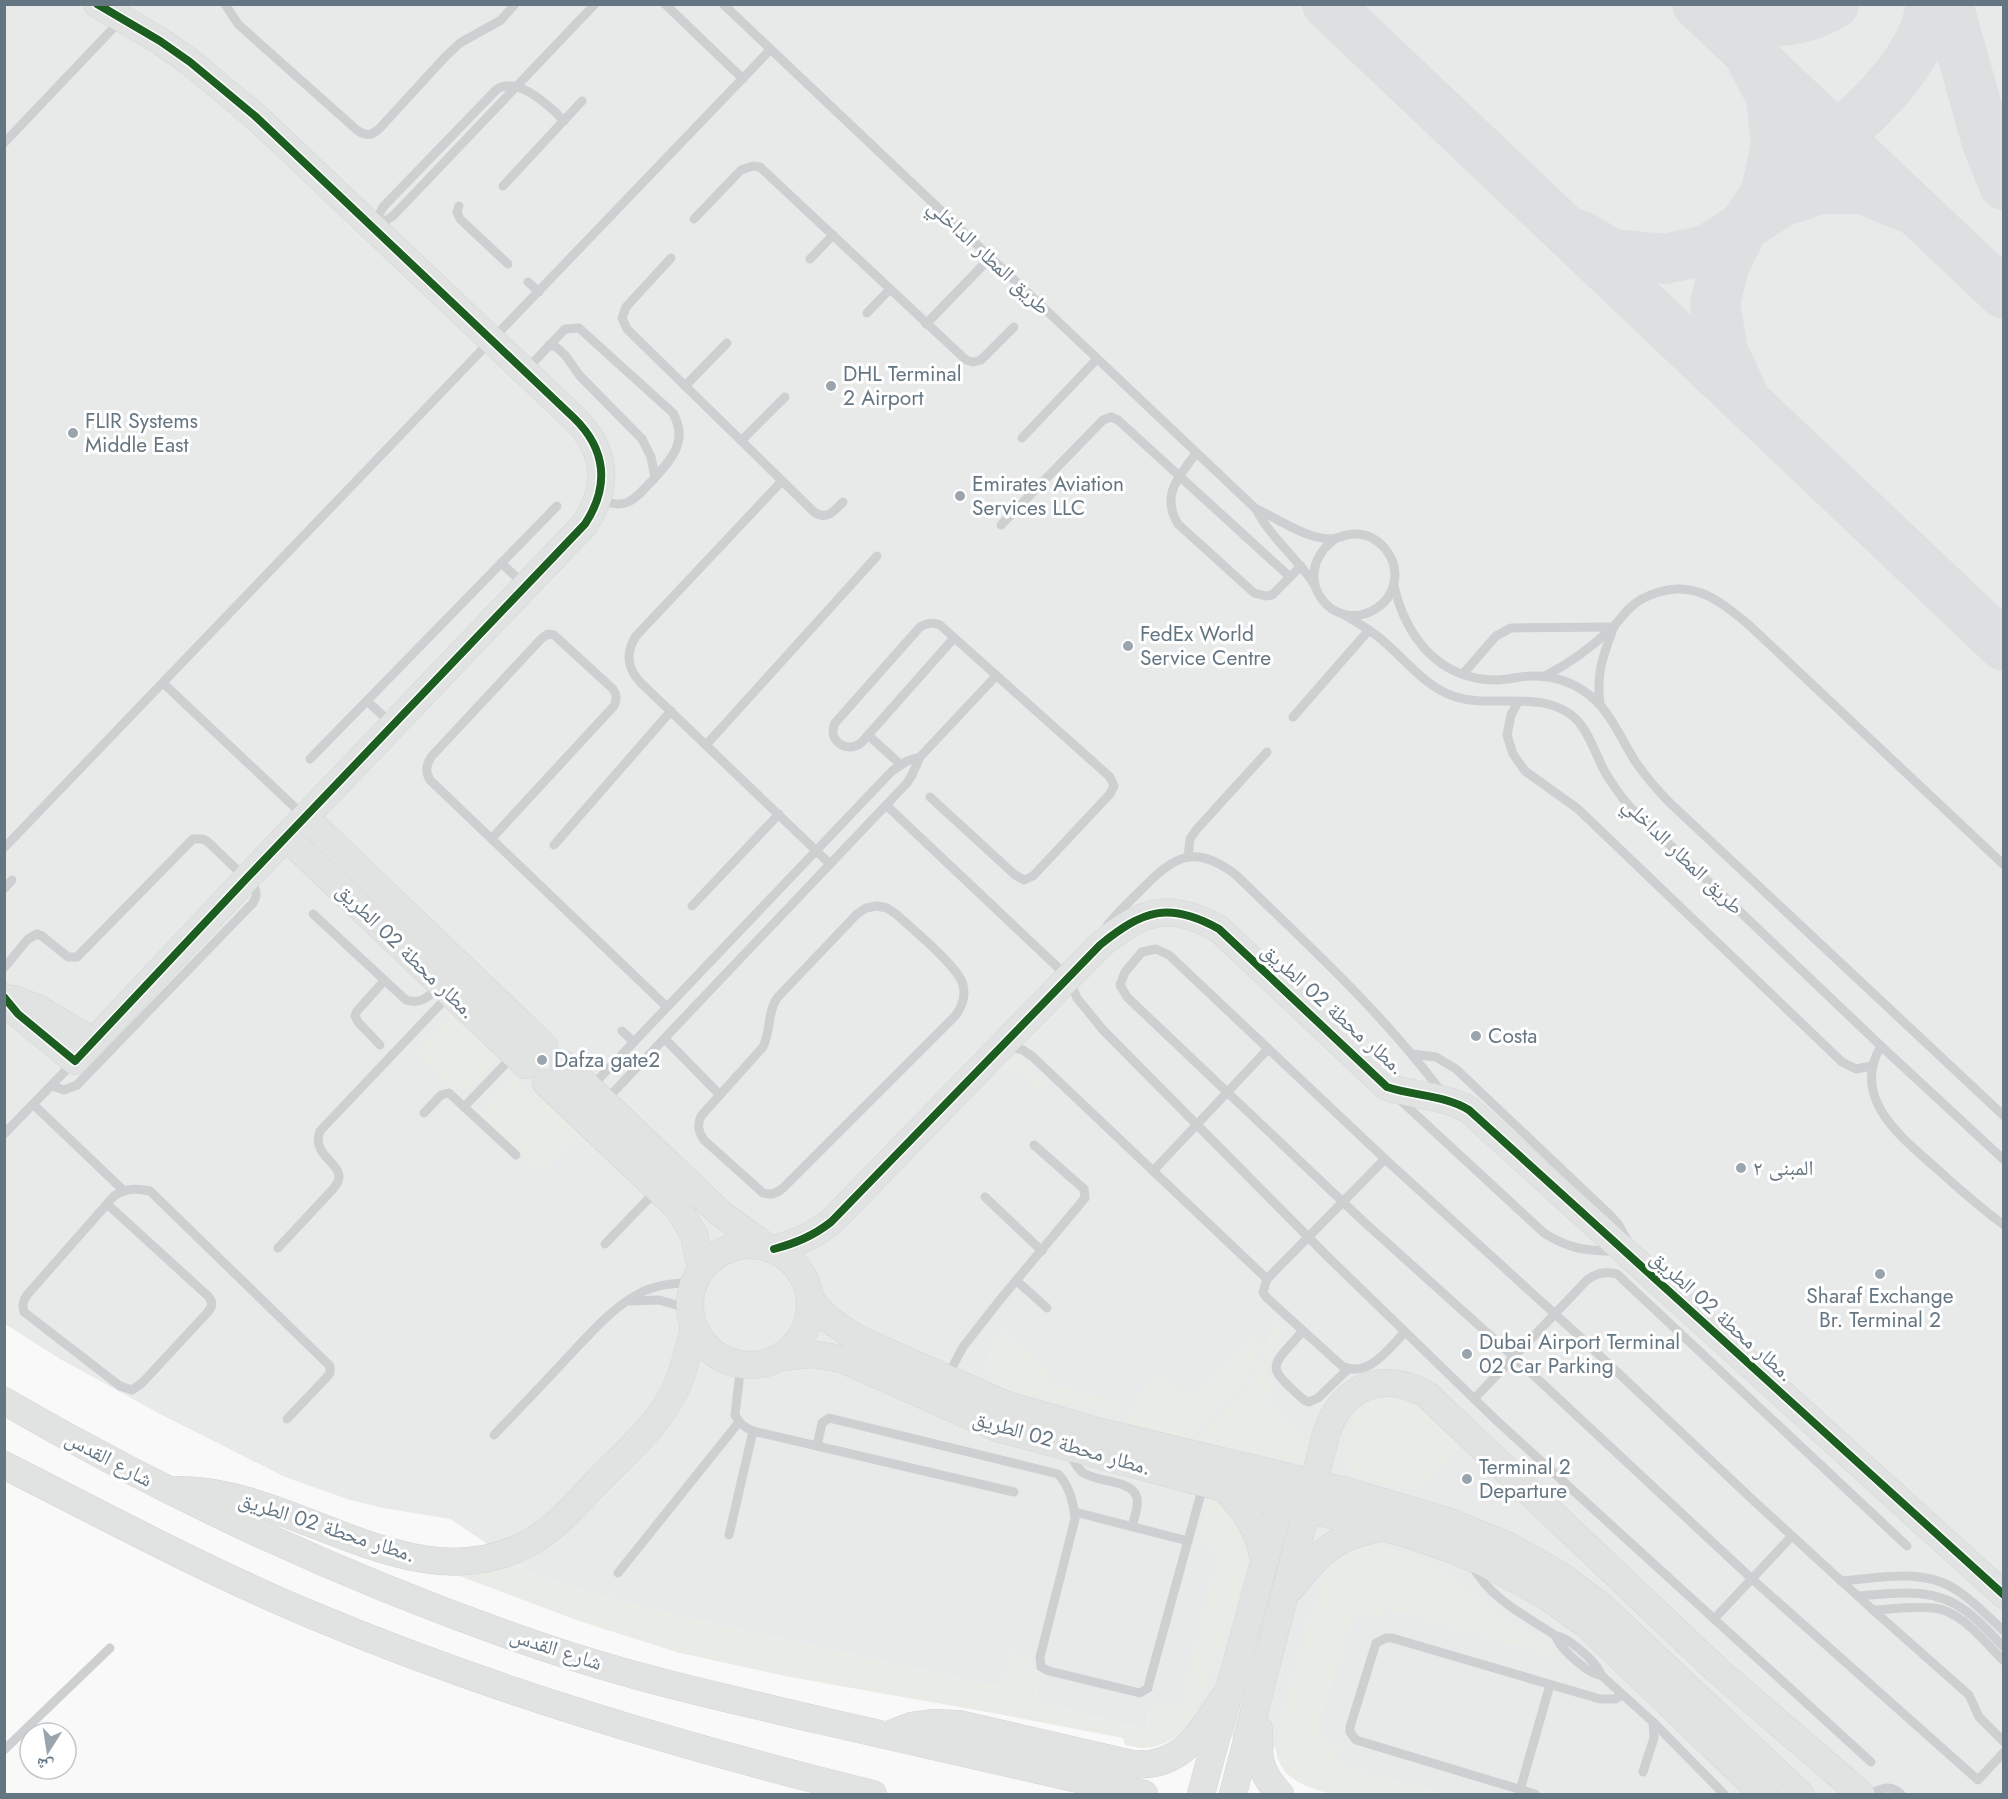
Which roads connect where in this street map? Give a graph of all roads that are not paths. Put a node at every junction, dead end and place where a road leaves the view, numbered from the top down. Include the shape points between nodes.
1 (97, 4) edge
2 (225, 4) edge
3 (515, 4) edge
4 (595, 4) edge
5 (665, 4) edge
6 (723, 4) edge
7 (123, 19) junction
8 (770, 50) junction
9 (742, 79) junction
10 (516, 86) junction
11 (582, 101) dead end
12 (564, 121) junction
13 (4, 143) edge
14 (503, 186) dead end
15 (459, 206) dead end
16 (694, 219) dead end
17 (373, 228) junction
18 (833, 235) junction
19 (671, 258) dead end
20 (990, 258) junction
21 (810, 259) dead end
22 (508, 264) dead end
23 (528, 282) dead end
24 (890, 289) junction
25 (539, 292) junction
26 (867, 313) dead end
27 (926, 324) junction
28 (1014, 327) dead end
29 (492, 341) junction
30 (727, 343) dead end
31 (549, 345) junction
32 (1097, 359) junction
33 (525, 372) junction
34 (685, 386) junction
35 (785, 397) dead end
36 (1022, 438) dead end
37 (741, 441) junction
38 (1196, 453) junction
39 (1180, 476) junction
40 (655, 477) junction
41 (783, 481) junction
42 (598, 499) junction
43 (843, 502) dead end
44 (557, 506) dead end
45 (1256, 509) junction
46 (1001, 525) dead end
47 (1335, 539) junction
48 (878, 556) dead end
49 (501, 563) junction
50 (1301, 566) junction
51 (1290, 577) junction
52 (1314, 584) junction
53 (525, 586) junction
54 (1394, 586) junction
55 (1343, 614) junction
56 (1614, 627) junction
57 (1369, 630) junction
58 (954, 638) junction
59 (1463, 674) junction
60 (996, 676) junction
61 (1545, 676) junction
62 (163, 683) junction
63 (367, 701) junction
64 (1518, 702) junction
65 (1600, 703) junction
66 (671, 711) junction
67 (1293, 717) dead end
68 (393, 725) junction
69 (868, 735) junction
70 (706, 745) junction
71 (1267, 752) dead end
72 (920, 757) junction
73 (310, 759) dead end
74 (900, 764) junction
75 (930, 797) dead end
76 (886, 806) junction
77 (779, 814) junction
78 (305, 817) junction
79 (286, 837) junction
80 (492, 838) junction
81 (554, 845) dead end
82 (4, 848) edge
83 (816, 850) junction
84 (1188, 857) junction
85 (830, 864) junction
86 (2004, 865) edge
87 (246, 879) junction
88 (12, 880) dead end
89 (4, 889) edge
90 (692, 906) dead end
91 (313, 914) dead end
92 (1100, 945) junction
93 (4, 968) edge
94 (469, 974) junction
95 (1068, 977) junction
96 (384, 981) junction
97 (446, 989) junction
98 (4, 997) edge
99 (667, 1007) junction
100 (622, 1031) dead end
101 (665, 1039) junction
102 (92, 1041) junction
103 (634, 1042) junction
104 (380, 1045) dead end
105 (1002, 1046) junction
106 (1881, 1046) junction
107 (1268, 1049) junction
108 (1412, 1054) junction
109 (75, 1061) junction
110 (539, 1062) junction
111 (1871, 1066) junction
112 (52, 1086) junction
113 (1387, 1087) junction
114 (1227, 1093) junction
115 (720, 1095) junction
116 (1448, 1101) junction
117 (34, 1105) junction
118 (588, 1105) junction
119 (464, 1107) junction
120 (424, 1113) dead end
121 (2004, 1116) edge
122 (1197, 1124) junction
123 (4, 1134) edge
124 (1034, 1145) dead end
125 (516, 1155) dead end
126 (1385, 1159) junction
127 (2004, 1160) edge
128 (1154, 1171) junction
129 (658, 1188) junction
130 (123, 1190) junction
131 (985, 1197) dead end
132 (1343, 1202) junction
133 (107, 1204) junction
134 (2004, 1225) edge
135 (1309, 1237) junction
136 (605, 1244) dead end
137 (278, 1248) dead end
138 (769, 1248) junction
139 (1042, 1251) junction
140 (1628, 1255) junction
141 (1267, 1279) junction
142 (1017, 1281) junction
143 (695, 1297) junction
144 (810, 1298) junction
145 (627, 1301) junction
146 (1047, 1308) dead end
147 (1555, 1314) junction
148 (1303, 1331) junction
149 (1405, 1332) junction
150 (781, 1357) junction
151 (1514, 1358) junction
152 (741, 1364) junction
153 (1348, 1370) junction
154 (946, 1379) junction
155 (1474, 1399) junction
156 (4, 1401) edge
157 (287, 1419) dead end
158 (739, 1422) junction
159 (753, 1431) junction
160 (494, 1435) dead end
161 (817, 1446) junction
162 (1067, 1447) junction
163 (4, 1465) edge
164 (1287, 1476) junction
165 (1314, 1483) junction
166 (1213, 1486) junction
167 (167, 1490) junction
168 (1014, 1492) dead end
169 (1280, 1503) junction
170 (1308, 1509) junction
171 (1075, 1512) junction
172 (1132, 1527) junction
173 (1384, 1528) junction
174 (729, 1535) dead end
175 (1792, 1536) junction
176 (1188, 1541) junction
177 (1907, 1546) dead end
178 (1469, 1557) junction
179 (1264, 1559) junction
180 (618, 1573) dead end
181 (1752, 1579) junction
182 (1841, 1581) junction
183 (2004, 1595) edge
184 (1285, 1596) junction
185 (1858, 1596) junction
186 (1873, 1610) junction
187 (1714, 1619) junction
188 (2004, 1631) edge
189 (2004, 1647) edge
190 (110, 1648) dead end
191 (2004, 1661) edge
192 (1550, 1684) junction
193 (1231, 1687) junction
194 (1260, 1694) junction
195 (1622, 1695) junction
196 (1653, 1722) junction
197 (887, 1736) junction
198 (2004, 1742) edge
199 (4, 1750) edge
200 (2004, 1752) edge
201 (1871, 1762) dead end
202 (1643, 1772) dead end
203 (1521, 1790) junction
204 (873, 1794) edge
205 (1143, 1794) edge
206 (1201, 1794) edge
207 (1233, 1794) edge
208 (1280, 1794) edge
209 (1535, 1794) edge
210 (1724, 1794) edge
211 (1763, 1794) edge
212 (1800, 1794) edge
213 (1861, 1794) edge
214 (1870, 1794) edge
215 (1901, 1794) edge

1 - 7 street
2 - 3 lane via 238,24 365,135 379,129 460,43 501,20
4 - 10 lane
5 - 9 lane
6 - 8 lane, طريق المطار الداخلي
7 - 13 lane
7 - 17 street via 219,84
8 - 9 lane
8 - 20 lane, طريق المطار الداخلي
9 - 25 lane
10 - 12 lane via 540,99
10 - 17 lane via 508,84 497,89 383,207
11 - 12 lane
12 - 14 lane
15 - 22 lane via 460,219
16 - 18 lane via 741,170 753,166 765,171
17 - 29 street
18 - 21 lane
18 - 24 lane
19 - 34 lane via 626,307 622,318 627,329
20 - 27 lane
20 - 32 lane, طريق المطار الداخلي
23 - 25 lane
24 - 26 lane
24 - 27 lane
25 - 29 lane
27 - 28 lane via 960,356 973,362 987,356
29 - 33 street
29 - 62 lane
30 - 34 lane
31 - 33 lane
31 - 40 lane via 565,355 580,376 642,439
31 - 40 lane via 565,329 579,328 673,413 678,422 679,442
32 - 36 lane
32 - 38 lane, طريق المطار الداخلي
33 - 42 street via 590,437 602,473
34 - 37 lane
35 - 37 lane
37 - 41 lane
38 - 39 lane
38 - 45 lane, طريق المطار الداخلي
39 - 46 lane via 1118,420 1107,418
39 - 51 lane
39 - 51 lane via 1170,501 1174,517 1187,532 1260,596 1272,595
40 - 42 lane via 630,501 611,504
41 - 43 lane via 818,515 828,515
41 - 66 lane via 631,643 628,660 635,677
42 - 53 street via 585,524
44 - 49 lane
45 - 47 lane, طريق المطار الداخلي via 1298,531
45 - 50 lane, طريق المطار الداخلي via 1264,524
47 - 52 lane via 1326,545 1315,563
47 - 54 lane via 1355,534 1384,546 1394,565
48 - 70 lane
49 - 53 lane
49 - 63 lane
50 - 51 lane
50 - 52 lane, طريق المطار الداخلي
52 - 55 lane via 1325,603
53 - 68 street
54 - 55 lane via 1390,596 1374,610
54 - 59 lane, طريق المطار الداخلي via 1405,620 1419,642 1439,662
55 - 57 lane, طريق المطار الداخلي
56 - 59 lane via 1511,628 1496,636
56 - 61 lane via 1582,654
56 - 65 lane via 1599,672
56 - 86 lane via 1631,606 1649,595 1669,589 1690,589 1710,595 1749,625
57 - 64 lane, طريق المطار الداخلي via 1422,676 1452,696
57 - 67 lane
58 - 60 lane
58 - 69 lane
58 - 69 lane via 935,623 920,627 833,729 835,739 848,748 858,746
59 - 61 lane, طريق المطار الداخلي via 1498,680
60 - 72 lane
60 - 75 lane via 1110,777 1113,790 1033,876 1024,880
61 - 65 lane, طريق المطار الداخلي via 1574,685
62 - 78 lane
62 - 82 lane
63 - 68 lane
63 - 73 lane
64 - 106 lane, طريق المطار الداخلي via 1550,704 1577,720 1605,773 1629,806
64 - 111 lane via 1507,735 1513,754 1525,771 1578,809 1842,1062 1856,1069
65 - 121 lane, طريق المطار الداخلي via 1638,765 1670,803
66 - 70 lane
66 - 81 lane
68 - 78 street
69 - 74 lane
70 - 77 lane
71 - 84 lane via 1196,830 1190,838
72 - 74 lane
72 - 76 lane via 912,776
74 - 83 lane
76 - 85 lane
76 - 95 lane
77 - 83 lane
77 - 90 lane
78 - 79 street
78 - 94 street, مطار محطة 02 الطريق.
79 - 87 street
79 - 97 street, مطار محطة 02 الطريق.
80 - 80 lane via 430,780 426,764 542,638 554,634 613,689 616,700
80 - 99 lane
83 - 85 lane
83 - 99 lane
84 - 92 lane via 1171,862 1157,873 1112,920
84 - 108 lane via 1206,858 1236,875
85 - 101 lane
87 - 93 lane via 207,841 193,839 77,957 68,957 37,934
87 - 102 street
87 - 112 lane via 257,892 253,903 77,1086 64,1090
88 - 89 lane
91 - 96 lane
92 - 95 street, مطار محطة 02 الطريق.
92 - 113 street, مطار محطة 02 الطريق. via 1140,917 1178,913 1199,918 1219,929
94 - 97 street
94 - 110 street, مطار محطة 02 الطريق.
95 - 105 street, مطار محطة 02 الطريق.
95 - 122 lane via 1077,998 1103,1030
96 - 97 lane via 413,1002
96 - 104 lane via 355,1016
97 - 110 street, مطار محطة 02 الطريق.
97 - 137 lane via 320,1131 318,1147 338,1169 339,1180
98 - 102 street via 37,1008
98 - 109 street via 18,1014
99 - 103 lane
100 - 103 lane
101 - 115 lane
101 - 118 lane
102 - 109 street
103 - 118 lane
105 - 128 lane via 1014,1047 1033,1057
105 - 138 street, مطار محطة 02 الطريق. via 831,1222 799,1242
106 - 111 lane
106 - 127 lane, طريق المطار الداخلي
107 - 114 lane
107 - 114 lane via 1169,955 1156,949 1142,952 1121,978 1122,992
107 - 126 lane
108 - 116 lane
108 - 140 lane via 1436,1058 1456,1069 1610,1215 1624,1236
109 - 112 lane
110 - 118 street, مطار محطة 02 الطريق.
110 - 119 lane
111 - 134 lane via 1872,1085 1885,1119 1962,1192
112 - 117 lane
113 - 116 street, مطار محطة 02 الطريق.
113 - 140 lane via 1544,1233 1575,1248
114 - 122 lane
114 - 132 lane
115 - 115 lane via 701,1116 700,1135 756,1188 763,1193 777,1193 955,1016 963,1001 960,977 896,914 887,908 866,908 777,998 770,1010 763,1047
116 - 140 street, مطار محطة 02 الطريق. via 1469,1110
117 - 123 lane
117 - 130 lane
118 - 129 street, مطار محطة 02 الطريق.
118 - 138 street, مطار محطة 02 الطريق.
119 - 120 lane via 445,1093
119 - 125 lane
122 - 128 lane
122 - 135 lane
124 - 139 lane via 1086,1195
126 - 132 lane
126 - 147 lane
128 - 141 lane
129 - 136 lane
129 - 143 street, مطار محطة 02 الطريق. via 688,1221 699,1249
130 - 133 lane
130 - 157 lane via 150,1191 161,1200 326,1360 330,1372
131 - 139 lane
132 - 135 lane
132 - 151 lane
133 - 133 lane via 27,1295 22,1306 29,1317 125,1389 132,1390 208,1312 212,1301
135 - 141 lane
135 - 149 lane
138 - 143 street via 744,1245 716,1255
138 - 144 street via 785,1255 798,1269
139 - 142 lane
140 - 183 street, مطار محطة 02 الطريق.
141 - 148 lane via 1263,1292 1266,1297
142 - 146 lane
142 - 154 lane via 963,1347
143 - 145 lane
143 - 145 lane via 676,1283 642,1292
143 - 152 street via 708,1348
143 - 167 street, مطار محطة 02 الطريق. via 686,1362 676,1389 651,1426 560,1521 509,1552 474,1561 430,1561 391,1552 236,1497
144 - 150 street via 811,1310 804,1332
144 - 154 street, مطار محطة 02 الطريق. via 827,1318 856,1338
145 - 160 lane
147 - 151 lane
147 - 175 lane
147 - 177 lane via 1596,1274 1617,1274
148 - 153 lane
148 - 153 lane via 1280,1357 1276,1370 1278,1377 1304,1400 1318,1398
149 - 153 lane via 1370,1366
149 - 155 lane
150 - 152 street via 761,1364
150 - 162 street, مطار محطة 02 الطريق. via 811,1354 842,1359 997,1428
151 - 155 lane
151 - 181 lane
152 - 158 lane via 735,1407
154 - 164 street, مطار محطة 02 الطريق. via 1004,1404 1059,1421
155 - 187 lane
156 - 167 street, شارع القدس
158 - 159 lane
158 - 180 lane
159 - 161 lane
159 - 174 lane
161 - 168 lane
161 - 171 lane via 822,1423 829,1418 1052,1472 1065,1483
162 - 166 street, مطار محطة 02 الطريق.
162 - 172 lane via 1082,1472 1134,1492 1137,1505
163 - 204 street via 228,1577 414,1655 628,1728
164 - 165 street, مطار محطة 02 الطريق.
164 - 169 street
165 - 170 street
165 - 212 street, مطار محطة 02 الطريق. via 1481,1533 1561,1576 1601,1606
165 - 213 street via 1332,1416 1341,1404 1367,1386 1389,1382 1412,1386 1426,1394 1717,1670
166 - 169 street, مطار محطة 02 الطريق.
166 - 176 lane
166 - 179 street via 1250,1517
167 - 197 street, شارع القدس via 339,1569 547,1648 650,1680
169 - 170 street, مطار محطة 02 الطريق.
169 - 179 street
170 - 173 street, مطار محطة 02 الطريق.
170 - 184 street
171 - 172 lane
171 - 176 lane via 1040,1657 1041,1667 1049,1671 1140,1693 1148,1688
172 - 176 lane
173 - 178 street, مطار محطة 02 الطريق.
173 - 184 street via 1358,1533 1333,1545 1317,1556
175 - 181 lane
175 - 182 lane
178 - 195 lane via 1487,1588 1556,1636 1559,1644 1588,1670 1601,1675
178 - 211 street, مطار محطة 02 الطريق. via 1530,1586 1587,1625
179 - 193 street
181 - 187 lane
181 - 200 lane via 1978,1780
182 - 185 lane
182 - 188 lane via 1909,1576 1944,1582
184 - 194 street
185 - 186 lane
185 - 189 lane via 1905,1592 1937,1596 1966,1611
186 - 191 lane via 1926,1608 1949,1612
186 - 198 lane via 1969,1695 1983,1722
187 - 201 lane
190 - 199 lane
192 - 195 lane via 1600,1699
192 - 203 lane
192 - 203 lane via 1386,1638 1373,1648 1350,1727 1352,1737 1360,1742
193 - 197 street via 1190,1744 1157,1764 1131,1764 959,1724 911,1726
193 - 206 street
194 - 207 street
194 - 208 street via 1258,1755 1261,1769
195 - 196 lane
196 - 202 lane via 1652,1747
196 - 210 lane
197 - 205 street, شارع القدس
203 - 209 lane
214 - 215 lane via 1883,1787

